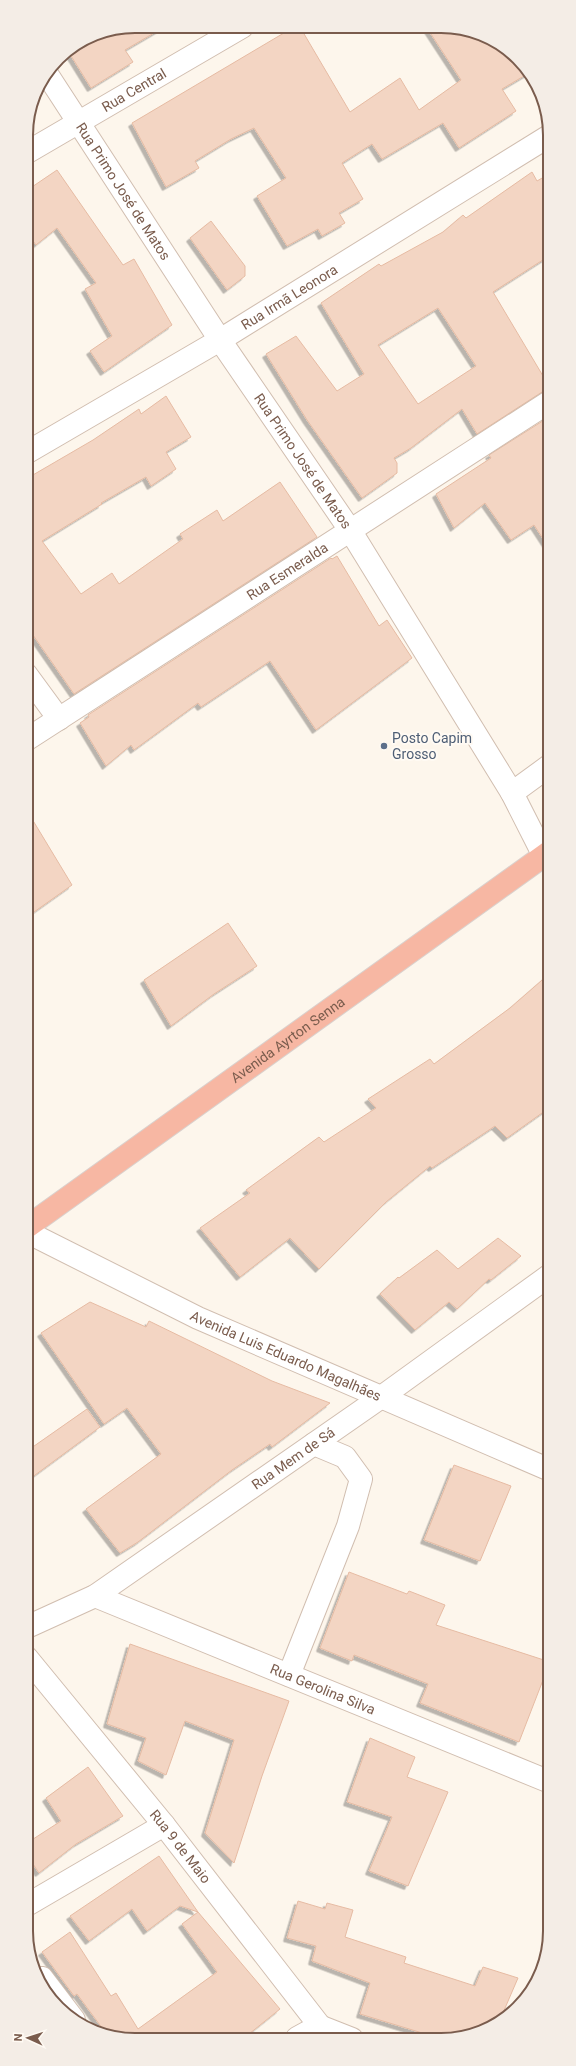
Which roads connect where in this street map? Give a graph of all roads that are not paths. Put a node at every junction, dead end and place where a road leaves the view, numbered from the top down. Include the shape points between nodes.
1 (232, 33) edge
2 (50, 78) edge
3 (79, 123) junction
4 (543, 140) edge
5 (33, 149) edge
6 (220, 340) junction
7 (543, 406) edge
8 (33, 449) edge
9 (350, 530) junction
10 (33, 684) edge
11 (59, 719) junction
12 (33, 736) edge
13 (543, 770) edge
14 (512, 793) junction
15 (543, 847) edge
16 (543, 857) edge
17 (33, 1224) edge
18 (33, 1235) edge
19 (543, 1280) edge
20 (380, 1398) junction
21 (314, 1444) junction
22 (543, 1467) edge
23 (95, 1596) junction
24 (33, 1624) edge
25 (33, 1665) edge
26 (289, 1675) junction
27 (543, 1779) edge
28 (164, 1825) junction
29 (33, 1901) edge
30 (324, 2032) edge

1 - 3 street, Rua Central
2 - 3 street, Rua Primo José de Matos
3 - 5 street, Rua Central
3 - 6 street, Rua Primo José de Matos
4 - 6 street, Rua Irmã Leonora
6 - 8 street, Rua Irmã Leonora
6 - 9 street, Rua Primo José de Matos
7 - 9 street, Rua Esmeralda
9 - 11 street, Rua Esmeralda
9 - 14 street, Rua Primo José de Matos
10 - 11 street
11 - 12 street, Rua Esmeralda
13 - 14 street
14 - 15 street, Rua Primo José de Matos
16 - 17 highway, Avenida Ayrton Senna
18 - 20 street, Avenida Luis Eduardo Magalhães via 198,1318
19 - 20 street, Rua Mem de Sá
20 - 21 street, Rua Mem de Sá
20 - 22 street, Avenida Luis Eduardo Magalhães
21 - 23 street, Rua Mem de Sá
21 - 26 street via 345,1457 361,1479 348,1526
23 - 24 street, Rua Mem de Sá
23 - 26 street, Rua Gerolina Silva
25 - 28 street, Rua 9 de Maio
26 - 27 street, Rua Gerolina Silva
28 - 29 street
28 - 30 street, Rua 9 de Maio

